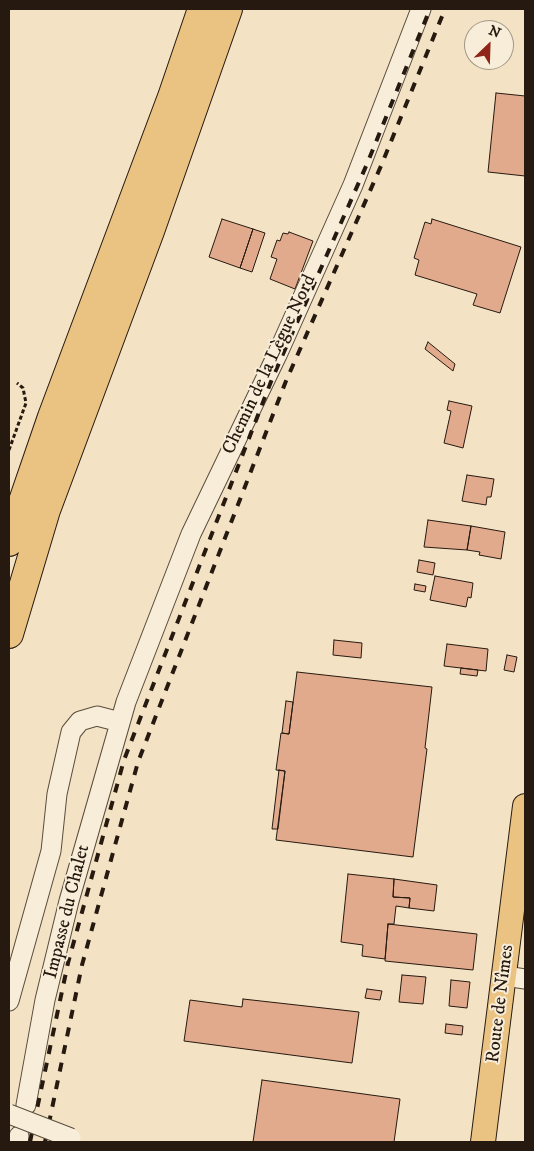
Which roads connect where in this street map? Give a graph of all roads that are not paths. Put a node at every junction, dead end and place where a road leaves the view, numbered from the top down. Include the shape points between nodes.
1 (202, 9) edge
2 (228, 9) edge
3 (421, 9) edge
4 (9, 542) edge
5 (9, 634) edge
6 (120, 722) junction
7 (525, 806) edge
8 (515, 978) edge
9 (9, 1002) edge
10 (26, 1105) dead end
11 (9, 1114) edge
12 (75, 1140) edge
13 (483, 1142) edge

1 - 4 highway
2 - 5 highway via 46,510
3 - 6 street, Chemin de la Lègue Nord via 353,185 277,355 191,534
6 - 9 street via 97,716 80,721 71,732 57,794 51,851
6 - 10 street, Impasse du Chalet via 69,901 45,1000
7 - 8 main road, Route de Nîmes
8 - 13 main road, Route de Nîmes
11 - 12 street, bridge

